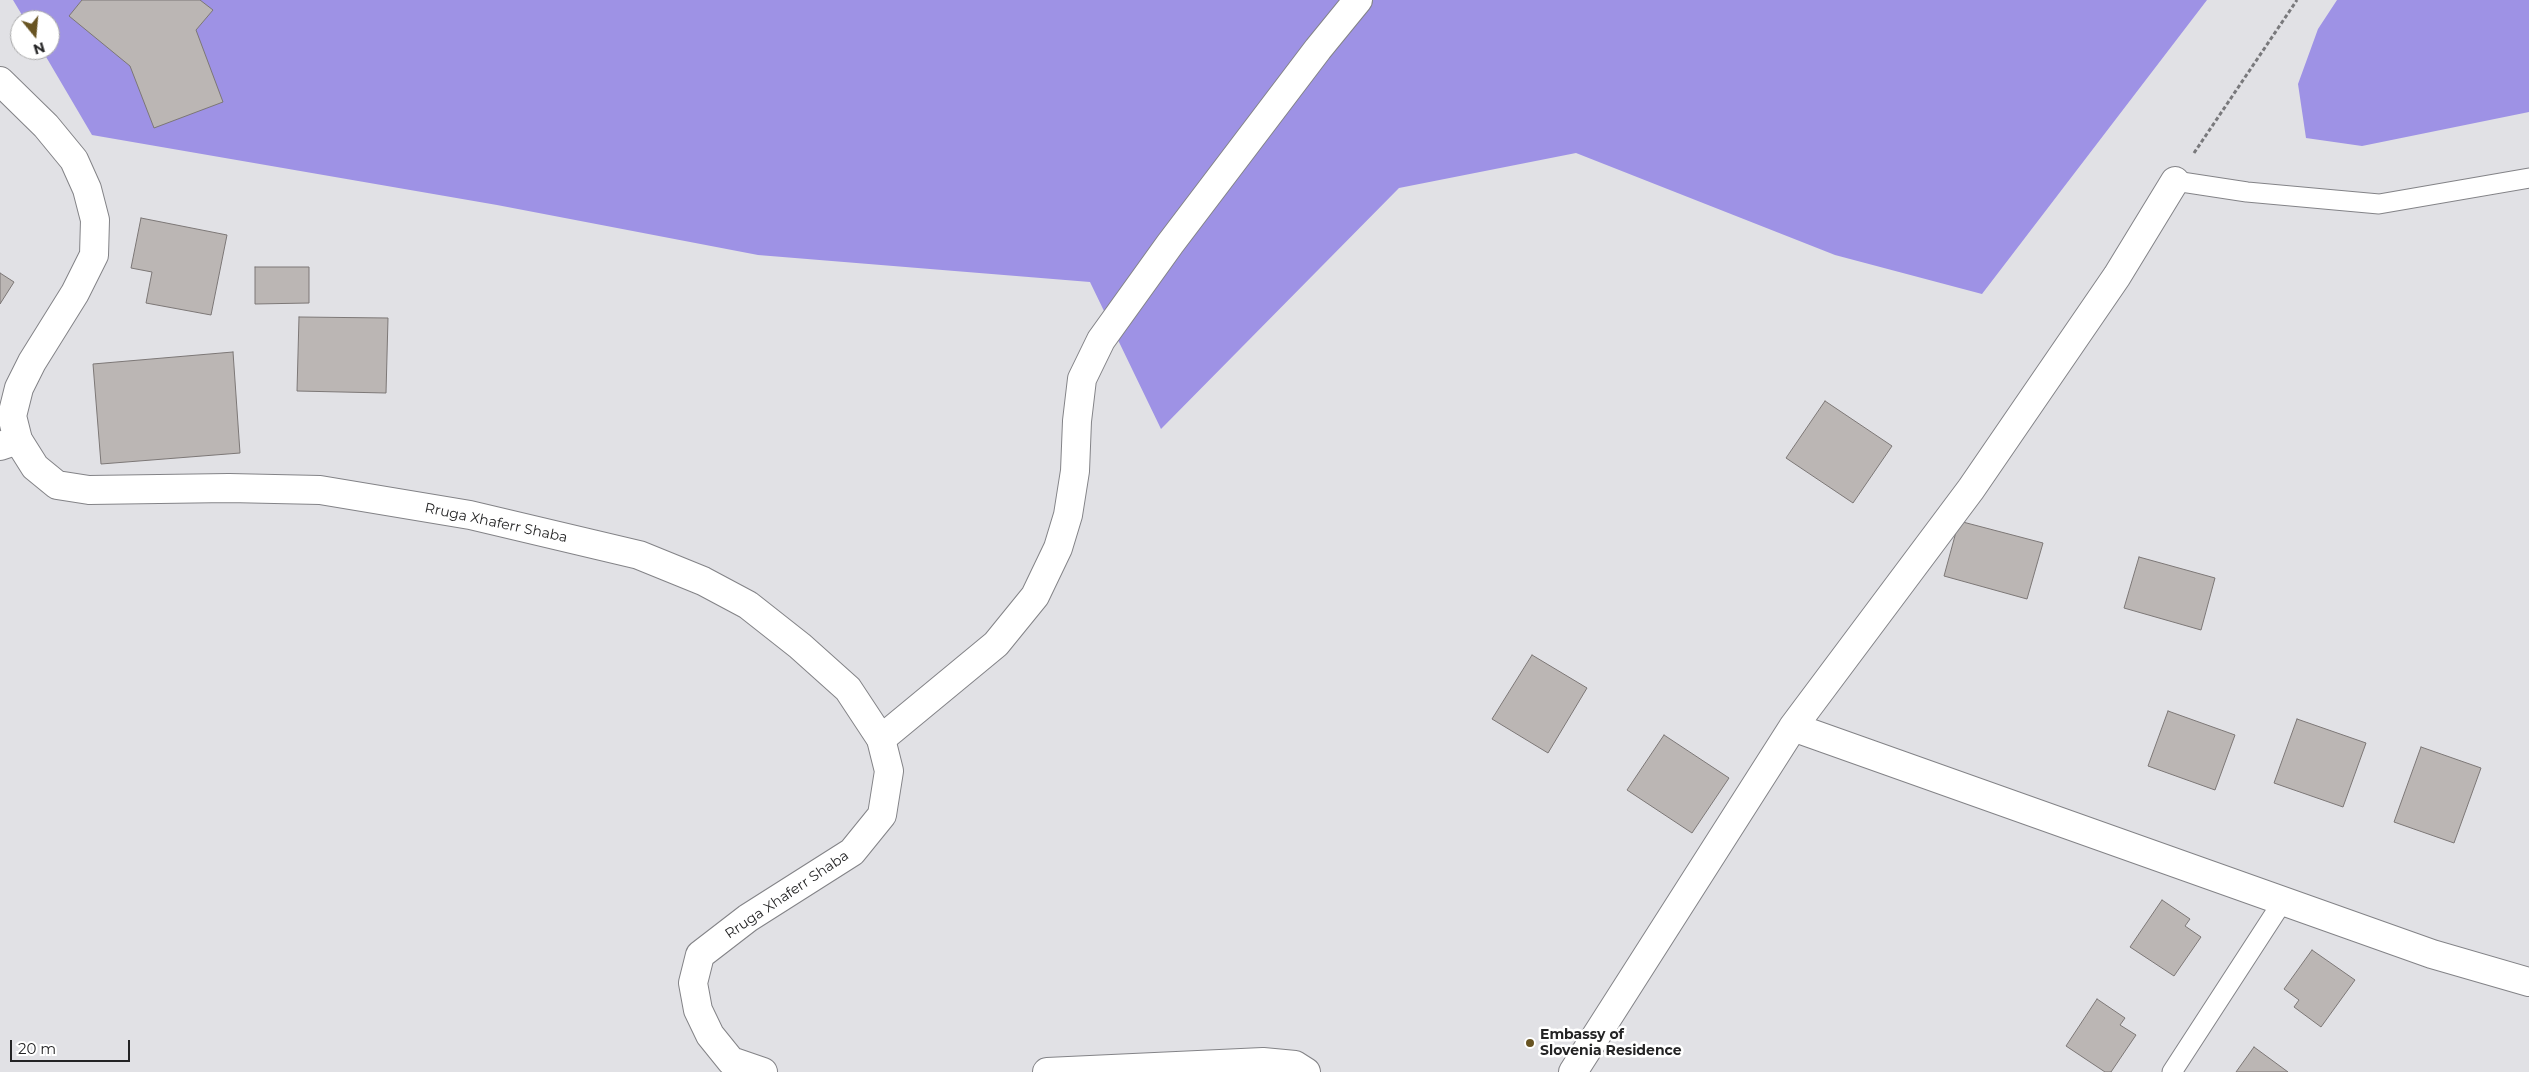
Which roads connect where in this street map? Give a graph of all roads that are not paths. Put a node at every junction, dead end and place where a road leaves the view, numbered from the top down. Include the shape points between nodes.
1 (1358, 0) edge
2 (0, 82) edge
3 (2529, 178) edge
4 (2175, 180) joint
5 (9, 443) edge
6 (1793, 727) junction
7 (881, 739) junction
8 (2283, 901) junction
9 (2529, 982) edge
10 (729, 1067) edge
11 (763, 1072) edge
12 (1047, 1072) edge
13 (1306, 1072) edge
14 (1573, 1072) edge
15 (2172, 1072) edge

1 - 7 street via 1170,244 1101,340 1082,379 1068,515 1058,548 1035,596 996,644
2 - 5 street, Rruga Xhaferr Shaba via 46,126 74,160 87,189 95,220 94,255 19,388
3 - 4 lane via 2379,204 2247,192
4 - 6 street via 2117,276 1971,489
5 - 7 street, Rruga Xhaferr Shaba via 57,485 89,490 320,490 470,515 639,555 703,580 748,605 848,689
6 - 8 street
6 - 14 street
7 - 10 street, Rruga Xhaferr Shaba via 889,771 882,815 852,852 748,918 700,955 693,983 698,1010
8 - 9 street via 2432,954
8 - 15 lane
10 - 11 street, Rruga Xhaferr Shaba
12 - 13 street via 1263,1062 1294,1065

